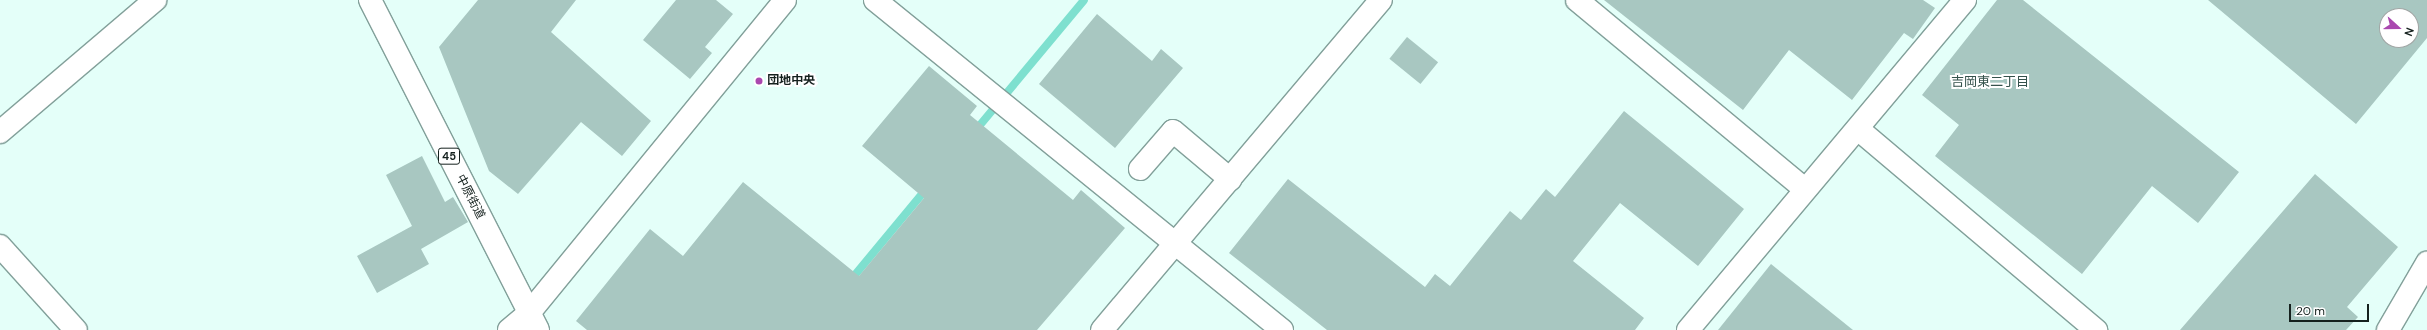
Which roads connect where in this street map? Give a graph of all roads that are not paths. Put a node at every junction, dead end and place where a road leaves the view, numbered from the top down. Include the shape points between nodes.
1 (154, 0) edge
2 (370, 0) edge
3 (785, 0) edge
4 (875, 0) edge
5 (1381, 0) edge
6 (1577, 0) edge
7 (1965, 0) edge
8 (1858, 129) junction
9 (0, 132) edge
10 (1140, 170) dead end
11 (1230, 179) junction
12 (1805, 189) junction
13 (1175, 244) junction
14 (0, 246) edge
15 (2427, 263) edge
16 (533, 321) edge
17 (76, 330) edge
18 (509, 330) edge
19 (1102, 330) edge
20 (1282, 330) edge
21 (1688, 330) edge
22 (2096, 330) edge
23 (2388, 330) edge

1 - 9 street
2 - 16 street, 中原街道 / 45
3 - 16 street
4 - 13 street
5 - 11 street
6 - 12 street
7 - 8 street
8 - 12 street
8 - 22 street
10 - 11 street via 1173,131
11 - 13 street
12 - 21 street
13 - 19 street
13 - 20 street
14 - 17 street
15 - 23 street
16 - 18 street

